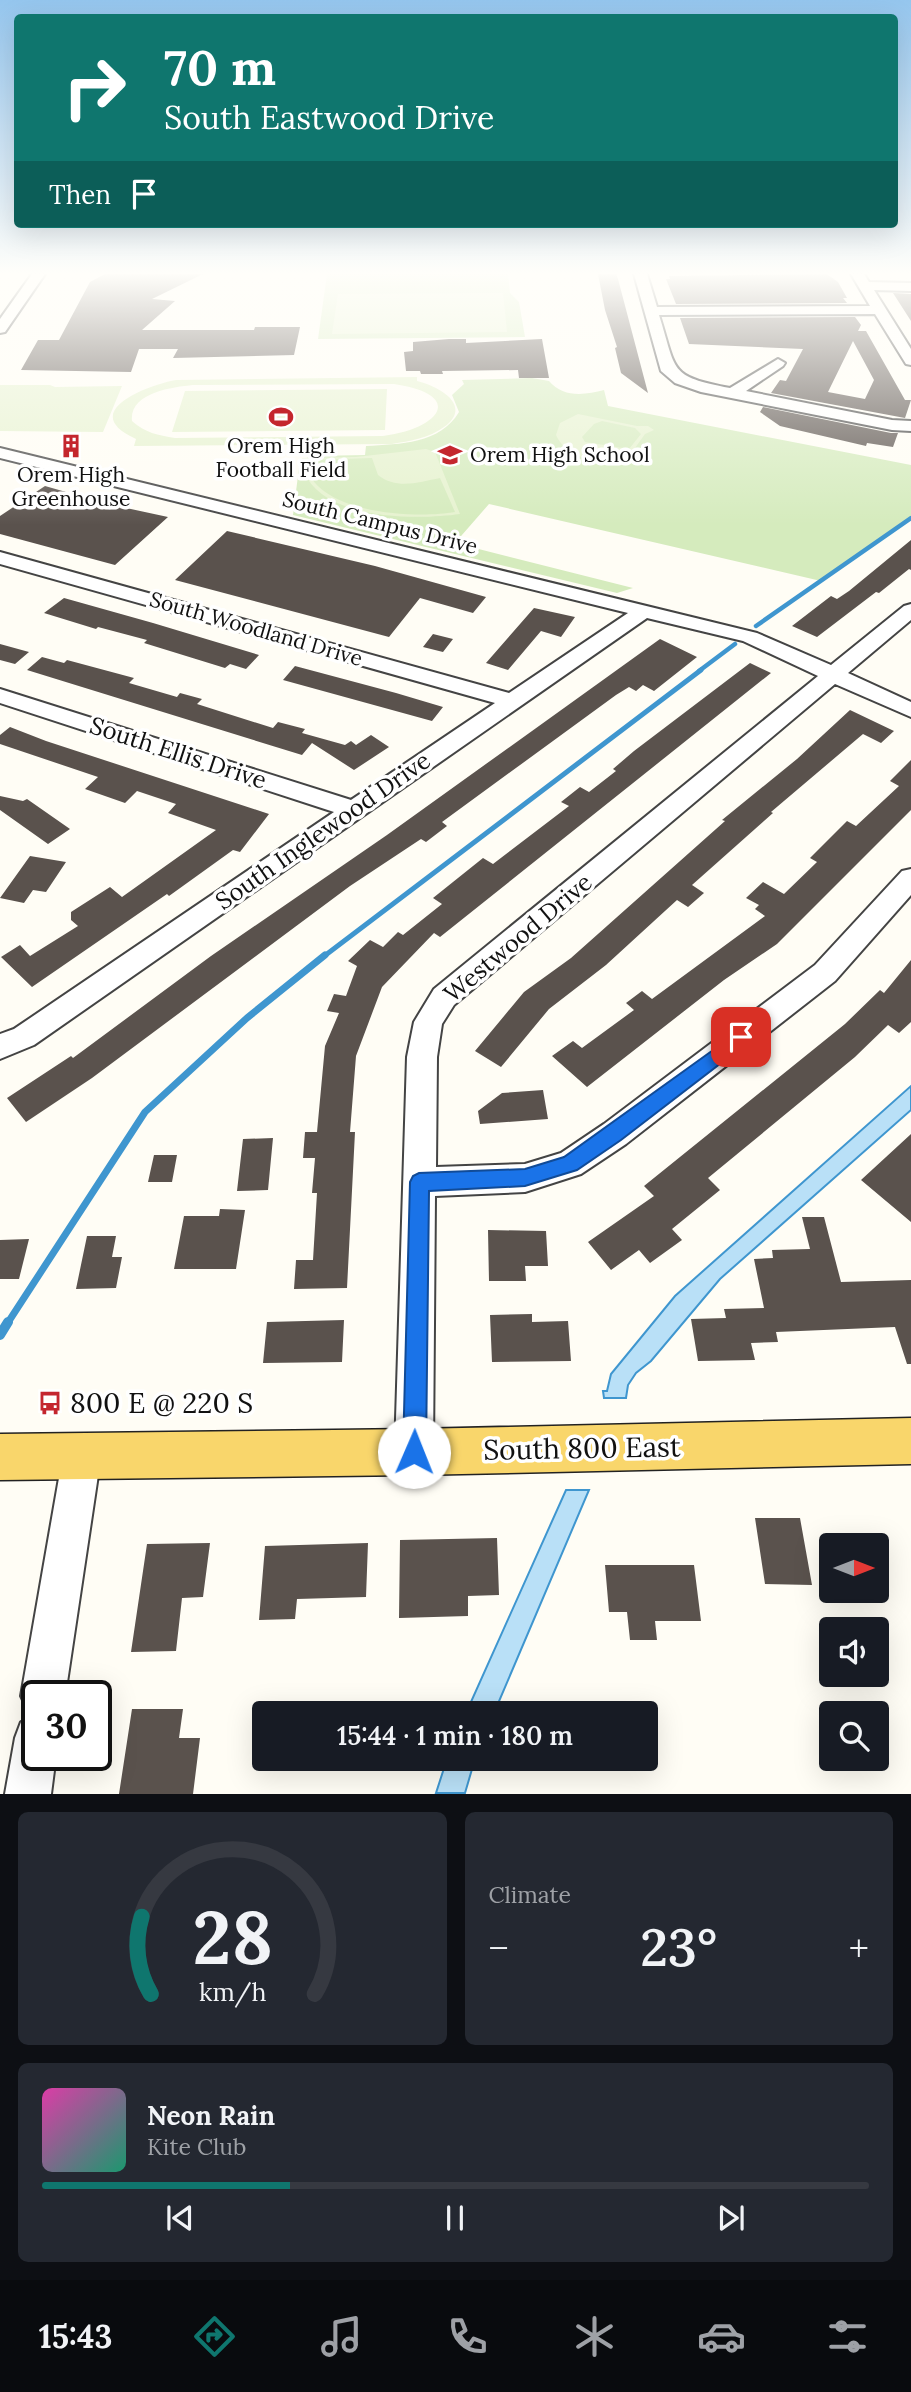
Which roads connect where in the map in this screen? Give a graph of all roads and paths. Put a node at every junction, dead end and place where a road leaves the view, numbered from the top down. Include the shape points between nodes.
1 (665, 358) edge
2 (778, 363) dead end
3 (733, 393) junction
4 (911, 426) edge
5 (0, 453) edge
6 (0, 558) edge
7 (911, 610) edge
8 (644, 611) junction
9 (834, 674) junction
10 (0, 696) edge
11 (512, 701) junction
12 (911, 710) edge
13 (355, 810) junction
14 (911, 878) edge
15 (0, 1047) edge
16 (419, 1182) junction
17 (911, 1441) edge
18 (414, 1452) junction
19 (82, 1455) junction
20 (0, 1457) edge
21 (47, 1680) edge
22 (32, 1771) edge
23 (28, 1794) edge

1 - 3 street via 669,371 680,380
2 - 3 street
3 - 4 street
5 - 8 street, South Campus Drive
6 - 11 street, South Woodland Drive
7 - 9 street, Westwood Drive
8 - 9 street, South Campus Drive via 750,637
8 - 11 street, South Inglewood Drive
9 - 12 street, South Campus Drive
9 - 16 street, Westwood Drive via 444,997 424,1035
10 - 13 street, South Ellis Drive
11 - 13 street, South Inglewood Drive
13 - 15 street, South Inglewood Drive via 24,1037
14 - 16 street via 825,973 570,1164 525,1178
16 - 18 street, Westwood Drive
17 - 18 main road, South 800 East
18 - 19 main road, South 800 East
19 - 20 main road, South 800 East
19 - 21 street
22 - 23 street

